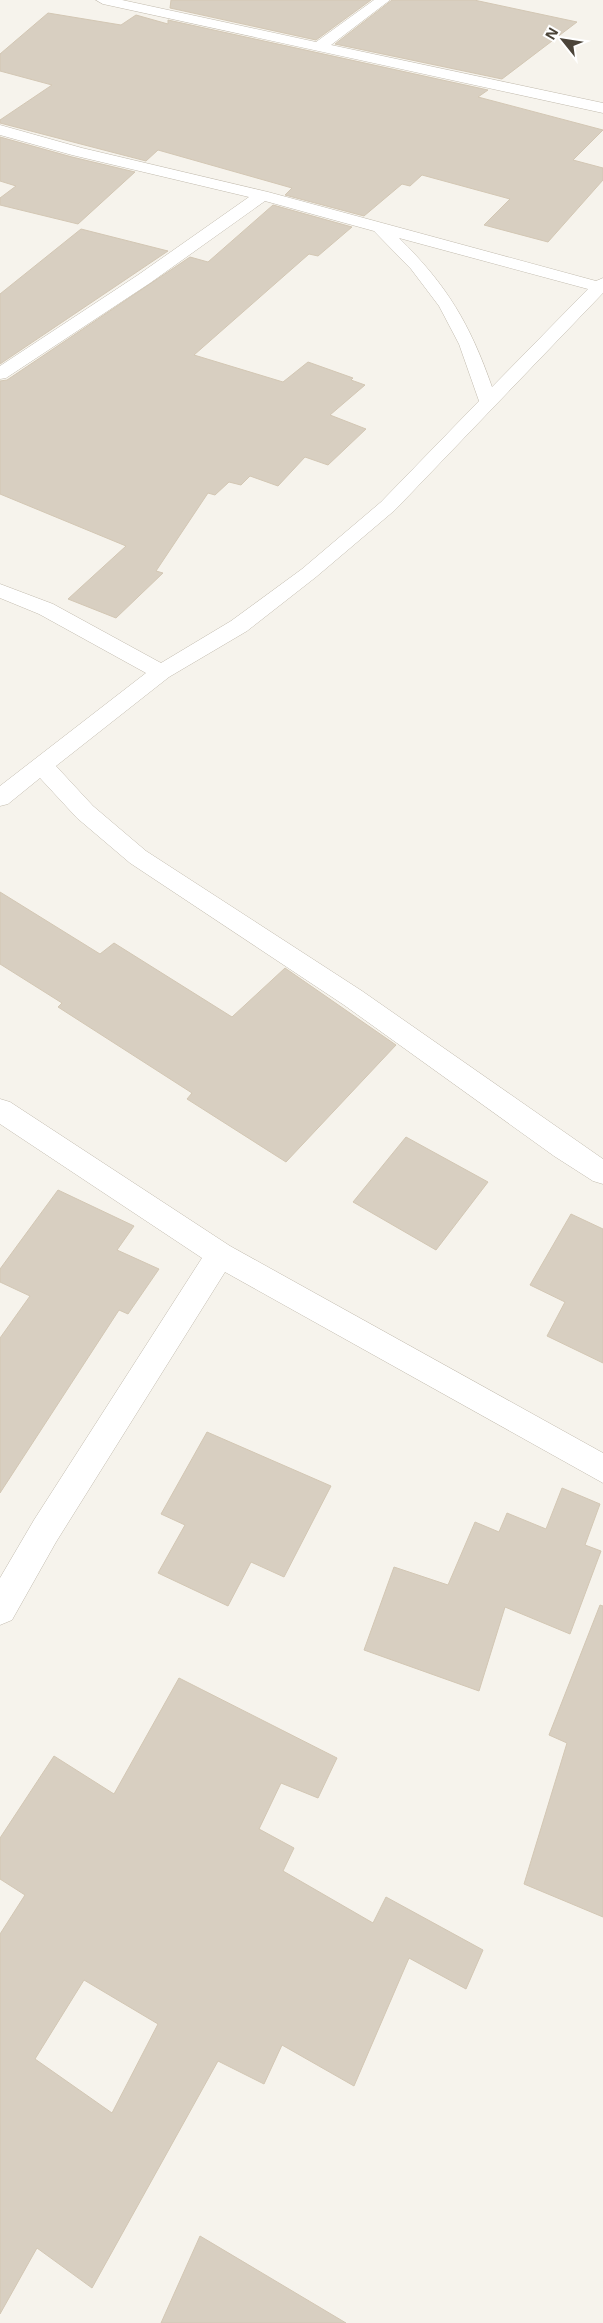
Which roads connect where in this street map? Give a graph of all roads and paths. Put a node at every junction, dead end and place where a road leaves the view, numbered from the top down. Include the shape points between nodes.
1 (103, 0) edge
2 (383, 0) edge
3 (320, 46) junction
4 (603, 108) edge
5 (0, 130) edge
6 (262, 195) junction
7 (380, 228) junction
8 (602, 285) edge
9 (0, 374) edge
10 (488, 402) junction
11 (0, 590) edge
12 (161, 672) junction
13 (41, 765) junction
14 (0, 798) edge
15 (0, 1110) edge
16 (603, 1173) edge
17 (220, 1255) junction
18 (603, 1469) edge
19 (0, 1609) edge

1 - 3 street
2 - 3 street
3 - 4 street
5 - 6 street via 78,152
6 - 7 street
6 - 9 street via 144,279
7 - 8 street
7 - 10 street via 417,264 441,296 464,336
8 - 10 street
10 - 12 street via 388,506 309,573 240,626
11 - 12 street via 46,608
12 - 13 street
13 - 14 street
13 - 16 street via 85,812 138,857 353,998
15 - 17 street
17 - 18 street
17 - 19 street via 45,1531

